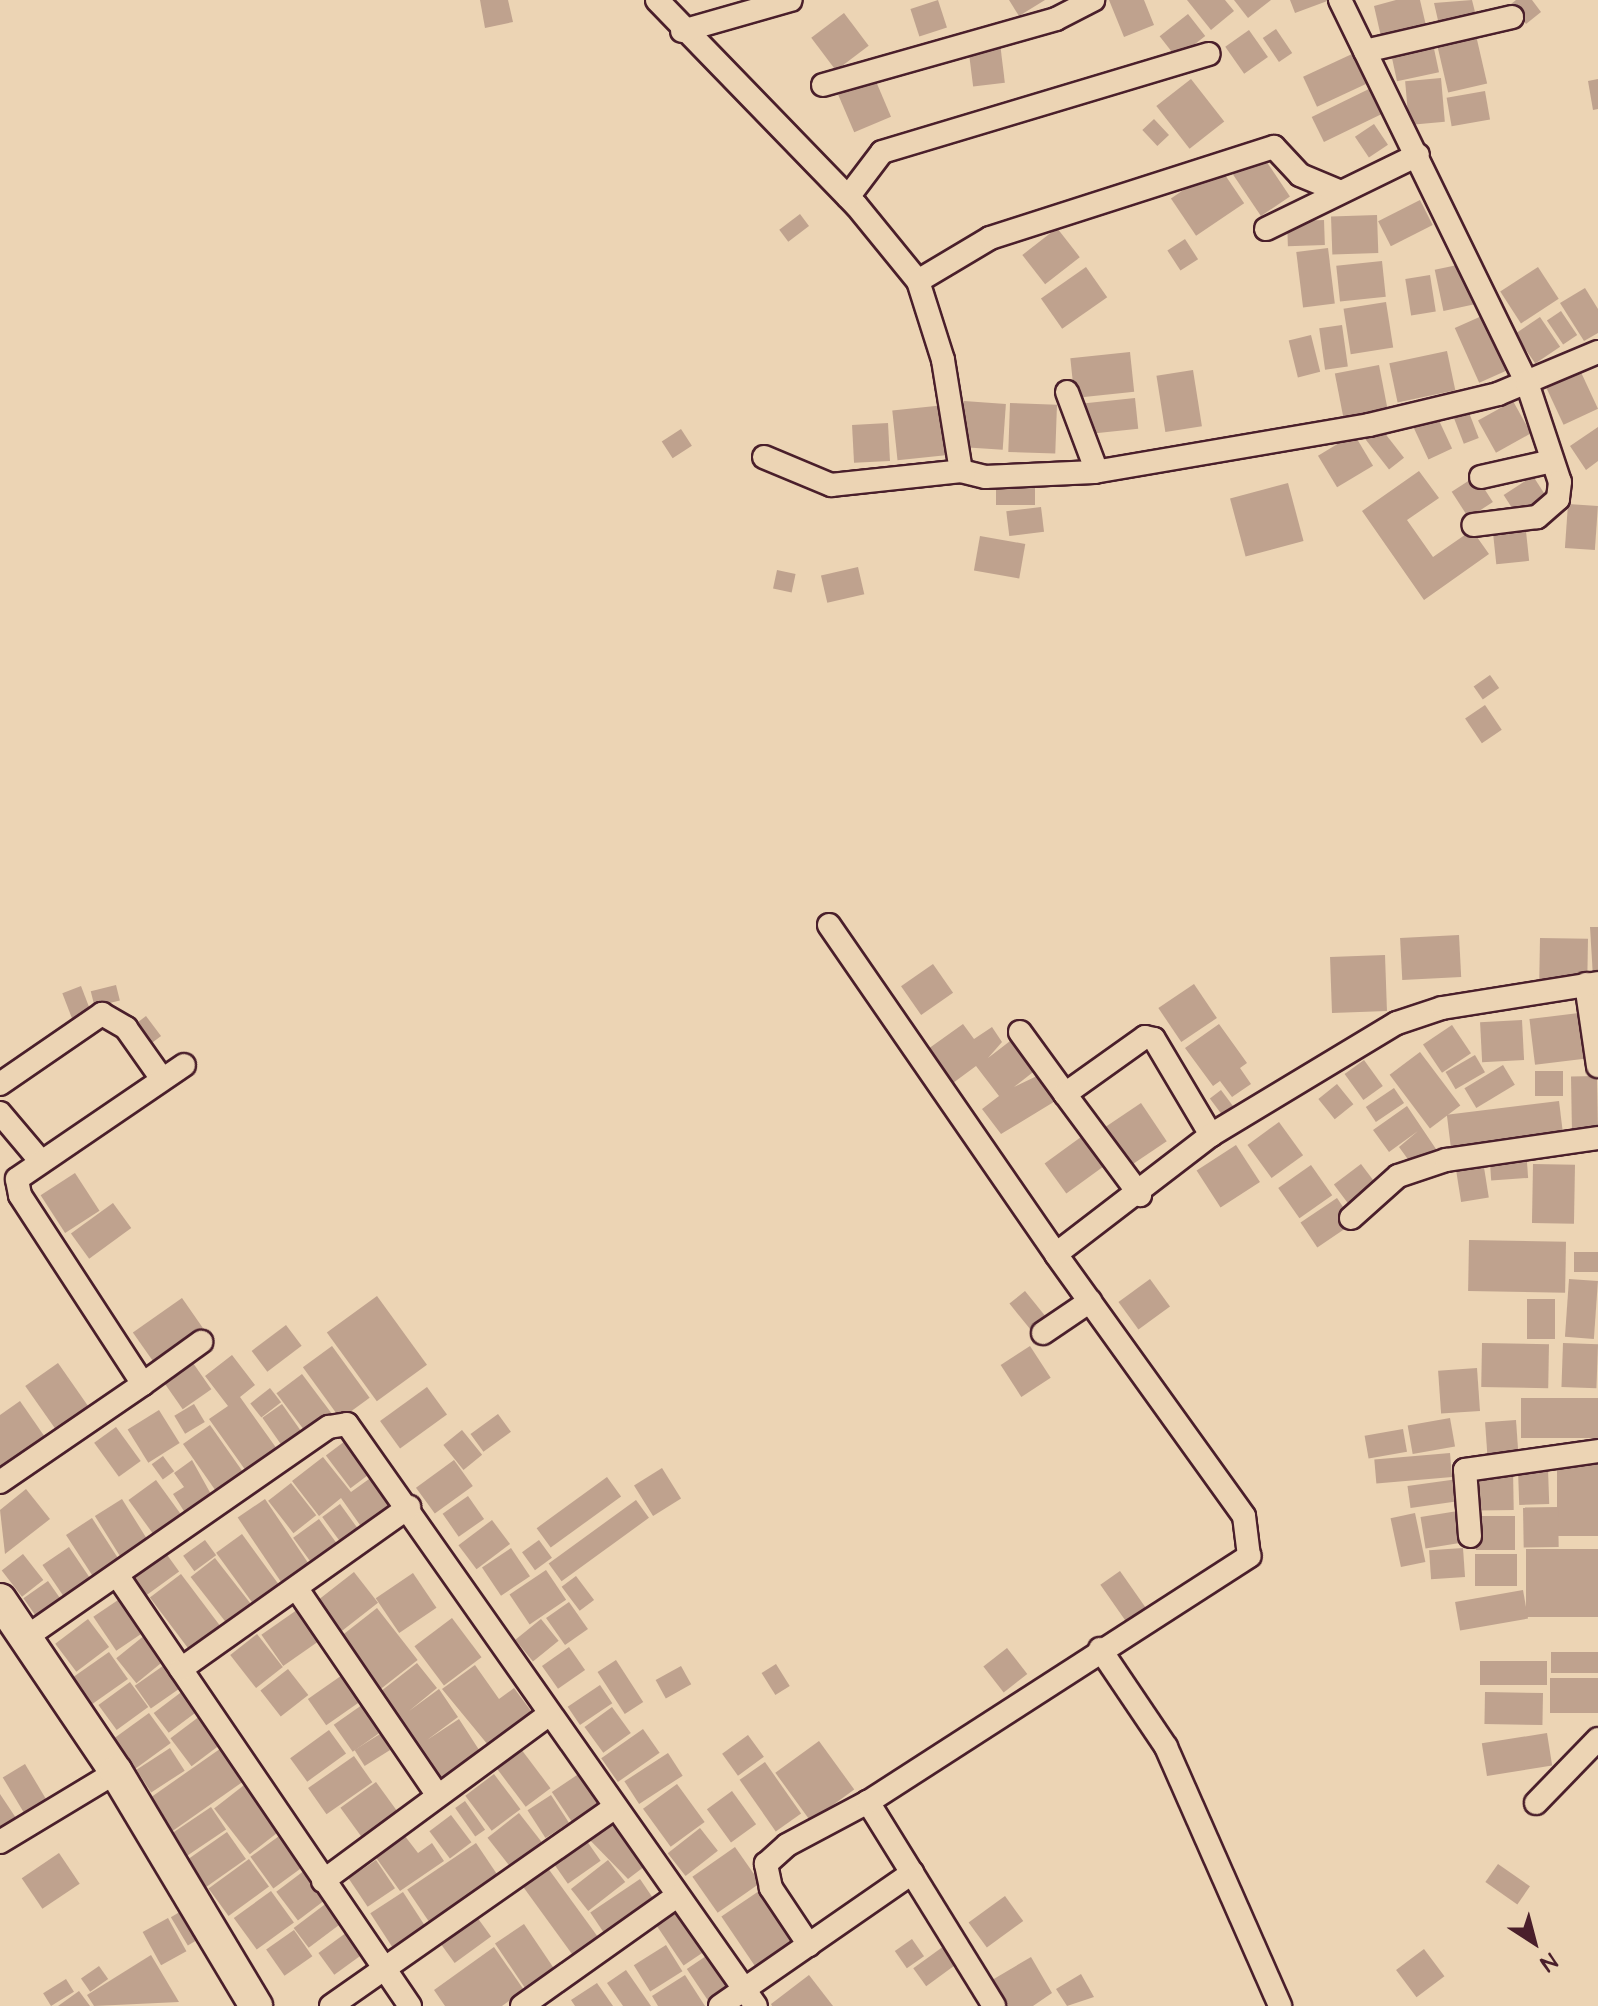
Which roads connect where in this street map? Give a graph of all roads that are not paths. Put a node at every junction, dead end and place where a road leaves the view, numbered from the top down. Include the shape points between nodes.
1 (657, 0) edge
2 (791, 0) edge
3 (1093, 0) edge
4 (1340, 0) edge
5 (1512, 17) dead end
6 (682, 31) junction
7 (1365, 51) junction
8 (1209, 54) dead end
9 (823, 85) dead end
10 (1418, 155) junction
11 (1341, 192) junction
12 (848, 197) junction
13 (1266, 229) dead end
14 (918, 281) junction
15 (1598, 352) edge
16 (1527, 383) junction
17 (1067, 392) dead end
18 (764, 457) dead end
19 (1552, 461) junction
20 (961, 471) junction
21 (1097, 472) junction
22 (1481, 477) dead end
23 (1474, 525) dead end
24 (829, 925) dead end
25 (1592, 984) edge
26 (1020, 1032) dead end
27 (184, 1065) dead end
28 (1598, 1066) edge
29 (162, 1079) junction
30 (0, 1084) edge
31 (1065, 1094) junction
32 (0, 1113) edge
33 (1211, 1135) junction
34 (1598, 1138) edge
35 (38, 1158) junction
36 (1140, 1195) junction
37 (1351, 1218) dead end
38 (1056, 1254) junction
39 (1090, 1301) junction
40 (1043, 1333) dead end
41 (201, 1342) dead end
42 (143, 1384) junction
43 (1598, 1451) edge
44 (0, 1482) edge
45 (409, 1507) junction
46 (1470, 1536) dead end
47 (117, 1575) junction
48 (297, 1589) junction
49 (0, 1600) edge
50 (25, 1638) junction
51 (1100, 1649) junction
52 (181, 1669) junction
53 (548, 1715) junction
54 (1598, 1739) edge
55 (116, 1772) junction
56 (437, 1794) junction
57 (868, 1802) junction
58 (1536, 1803) dead end
59 (614, 1808) junction
60 (0, 1842) edge
61 (912, 1873) junction
62 (323, 1881) junction
63 (677, 1896) junction
64 (809, 1945) junction
65 (386, 1969) junction
66 (750, 1998) edge
67 (256, 2006) edge
68 (331, 2006) edge
69 (410, 2006) edge
70 (522, 2006) edge
71 (720, 2006) edge
72 (994, 2006) edge
73 (1280, 2006) edge

1 - 6 street
2 - 6 street
3 - 9 street via 1056,19
4 - 7 street
5 - 7 street
6 - 12 street
7 - 10 street
8 - 12 street via 882,152
10 - 11 street
10 - 16 street
11 - 13 street
11 - 14 street via 1300,175 1274,147 990,238
12 - 14 street
14 - 20 street via 943,360
15 - 16 street
16 - 19 street
16 - 21 street via 1369,425
17 - 21 street
18 - 20 street via 831,485
19 - 22 street
19 - 23 street via 1560,492 1552,508 1537,517
20 - 21 street via 985,477
24 - 38 street
25 - 28 street
25 - 33 street via 1409,1018
26 - 31 street
27 - 29 street
29 - 30 street via 126,1028 102,1014
29 - 35 street
31 - 33 street via 1149,1037
31 - 36 street
32 - 35 street
33 - 36 street
34 - 37 street via 1446,1160 1398,1176
35 - 42 street via 17,1179 20,1195
36 - 38 street
38 - 39 street
39 - 40 street
39 - 51 street via 1244,1516 1253,1547 1228,1575
41 - 42 street
42 - 44 street
43 - 46 street via 1465,1470
45 - 47 street via 341,1422
45 - 48 street
45 - 53 street
47 - 50 street
47 - 52 street
48 - 52 street
48 - 56 street
49 - 50 street
50 - 55 street
51 - 57 street
51 - 73 street via 1166,1747
52 - 62 street
53 - 56 street
53 - 59 street
54 - 58 street
55 - 60 street
55 - 67 street
56 - 62 street
57 - 61 street
57 - 64 street via 787,1845 766,1864 771,1888
59 - 63 street
59 - 65 street
61 - 64 street
61 - 72 street
62 - 65 street
63 - 66 street
63 - 70 street
64 - 66 street
65 - 68 street
65 - 69 street
66 - 71 street

